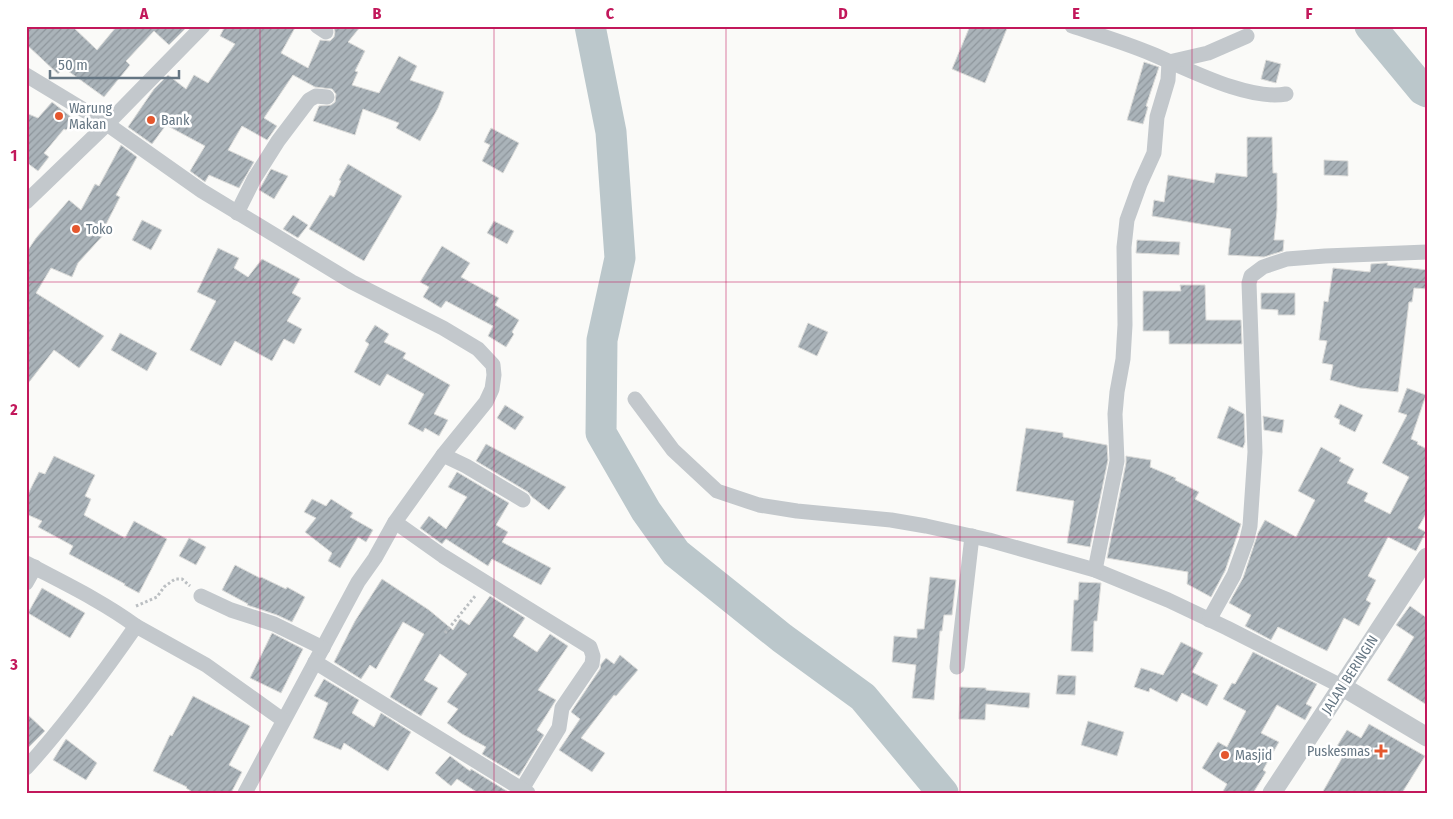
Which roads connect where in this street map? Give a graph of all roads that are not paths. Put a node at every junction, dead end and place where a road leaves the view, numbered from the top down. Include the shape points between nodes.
1 (202, 26) edge
2 (1072, 26) edge
3 (1247, 36) dead end
4 (1169, 62) junction
5 (26, 75) edge
6 (1286, 94) dead end
7 (327, 97) dead end
8 (107, 124) junction
9 (26, 202) edge
10 (237, 213) junction
11 (1427, 252) edge
12 (635, 399) dead end
13 (443, 455) junction
14 (523, 500) dead end
15 (395, 522) junction
16 (972, 536) junction
17 (1427, 557) edge
18 (31, 565) edge
19 (1095, 570) junction
20 (26, 583) edge
21 (202, 596) road end
22 (1209, 620) junction
23 (136, 626) junction
24 (323, 648) junction
25 (315, 662) junction
26 (957, 667) dead end
27 (1343, 687) junction
28 (283, 720) junction
29 (1427, 737) edge
30 (26, 768) edge
31 (525, 791) edge
32 (245, 793) edge
33 (1272, 793) edge

1 - 8 street
2 - 4 street
3 - 4 street via 1208,53
4 - 6 street via 1262,95
4 - 19 street via 1168,80 1157,117 1154,153 1127,220 1123,359 1115,414 1117,461
5 - 8 street
7 - 10 street via 316,96 309,100 278,141
8 - 9 street
8 - 10 street
10 - 13 street via 352,282 450,332 478,349 493,365 492,389 486,402
11 - 22 street via 1287,259 1263,267 1251,276 1255,452 1250,526 1237,568
12 - 16 street via 673,450 717,491 759,505 891,520
13 - 14 street
13 - 15 street
15 - 24 street
15 - 31 street via 443,556 590,647 592,664 562,708 559,728
16 - 19 street
16 - 26 street
17 - 27 street, JALAN BERINGIN
18 - 20 street
18 - 23 street via 83,592
19 - 22 street
21 - 24 street via 231,610 274,624
22 - 27 street
23 - 28 street via 213,670
23 - 30 street via 92,689
24 - 25 street
25 - 28 street
25 - 31 street
27 - 29 street
27 - 33 street, JALAN BERINGIN
28 - 32 street

